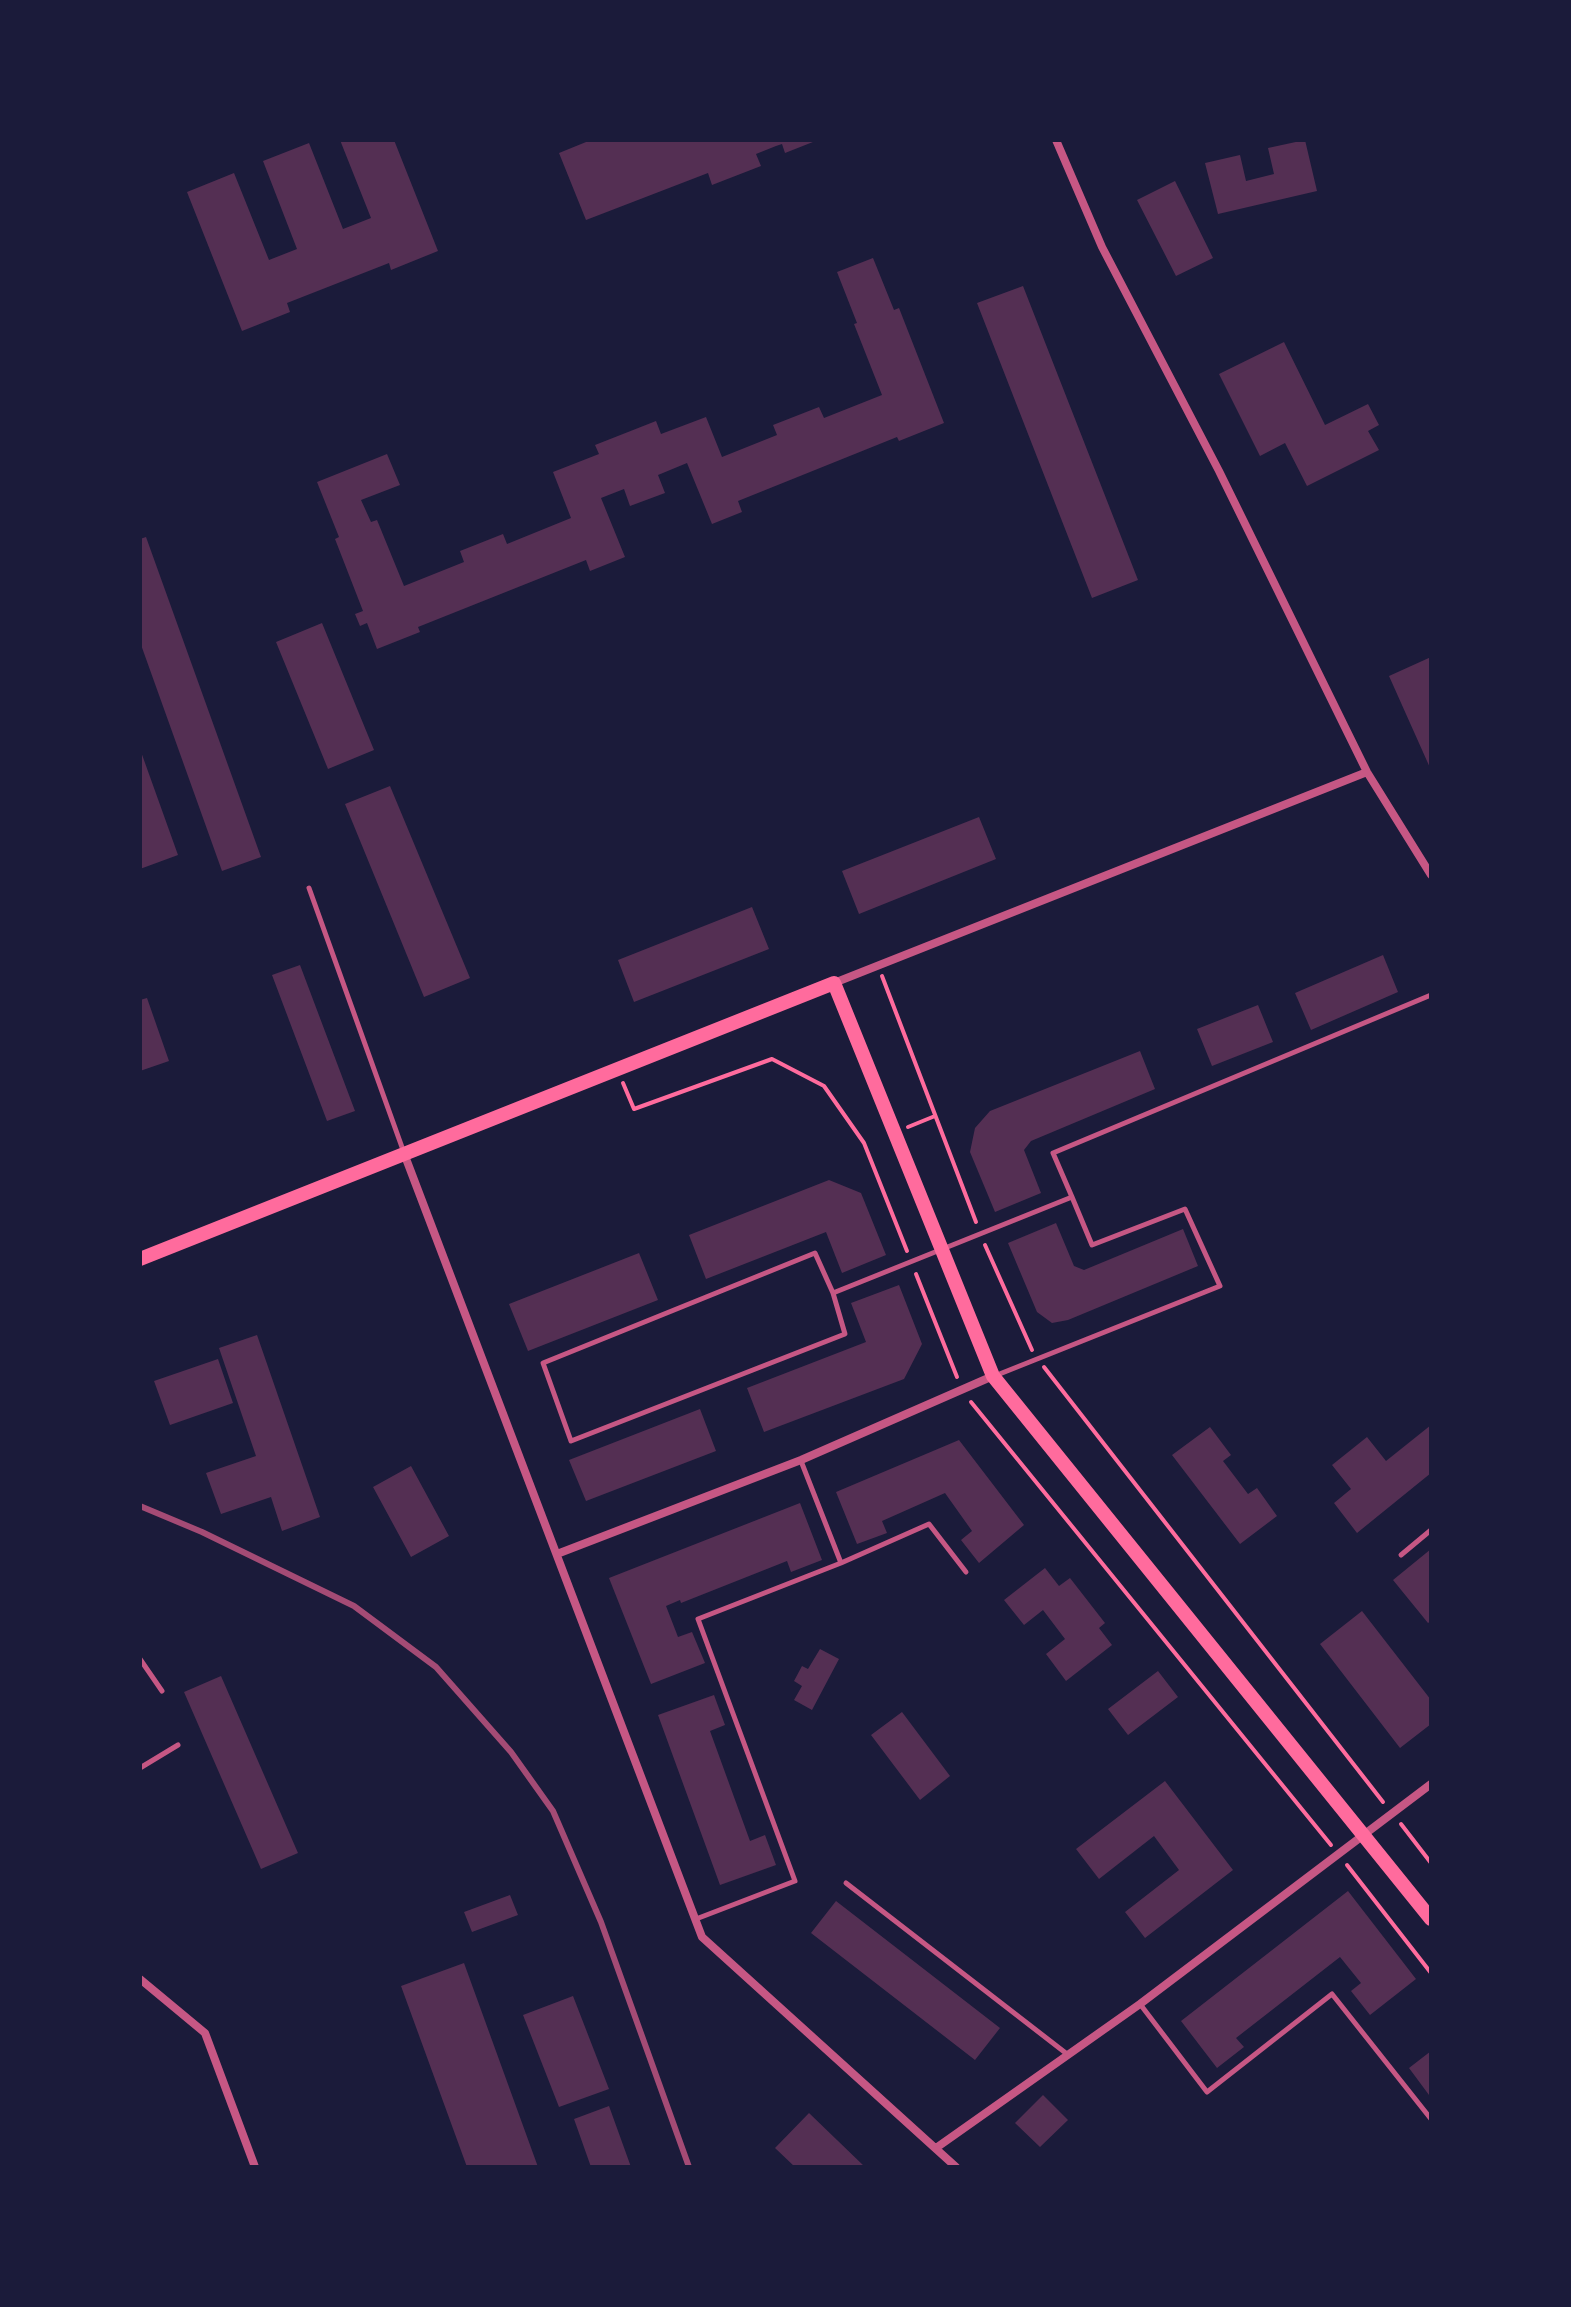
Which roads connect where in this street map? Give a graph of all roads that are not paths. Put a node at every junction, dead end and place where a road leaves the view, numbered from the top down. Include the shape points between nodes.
1 (1056, 140) edge
2 (1367, 772) junction
3 (1431, 875) edge
4 (309, 888) dead end
5 (834, 983) junction
6 (1431, 995) edge
7 (405, 1156) junction
8 (1072, 1197) junction
9 (942, 1250) junction
10 (140, 1259) edge
11 (833, 1293) junction
12 (993, 1376) junction
13 (801, 1460) junction
14 (1431, 1530) edge
15 (557, 1554) junction
16 (1401, 1555) dead end
17 (841, 1563) junction
18 (966, 1572) dead end
19 (140, 1659) edge
20 (162, 1691) dead end
21 (178, 1745) dead end
22 (140, 1768) edge
23 (1431, 1784) edge
24 (1365, 1835) junction
25 (846, 1883) dead end
26 (695, 1919) junction
27 (1431, 1919) edge
28 (140, 1979) edge
29 (1140, 2004) junction
30 (1067, 2054) junction
31 (1431, 2119) edge
32 (936, 2148) junction
33 (255, 2167) edge
34 (956, 2167) edge

1 - 2 street via 1102,247
2 - 3 street
2 - 5 street
4 - 7 lane
5 - 7 main road
5 - 9 main road
6 - 8 lane via 1053,1153
7 - 10 main road
7 - 15 street
8 - 9 lane
8 - 12 lane via 1092,1245 1185,1209 1220,1286
9 - 11 lane
9 - 12 main road
11 - 11 lane via 815,1253 543,1363 571,1441 845,1334
12 - 13 street
12 - 24 main road
13 - 15 street
13 - 17 lane
14 - 16 lane
15 - 26 street
17 - 18 lane via 929,1524
17 - 26 lane via 698,1619 795,1881
19 - 20 lane
21 - 22 lane
23 - 24 street
24 - 27 main road
24 - 29 street
25 - 30 lane
26 - 32 street via 702,1937
28 - 33 street via 205,2033
29 - 30 street
29 - 31 lane via 1207,2092 1332,1994
30 - 32 street
32 - 34 street

